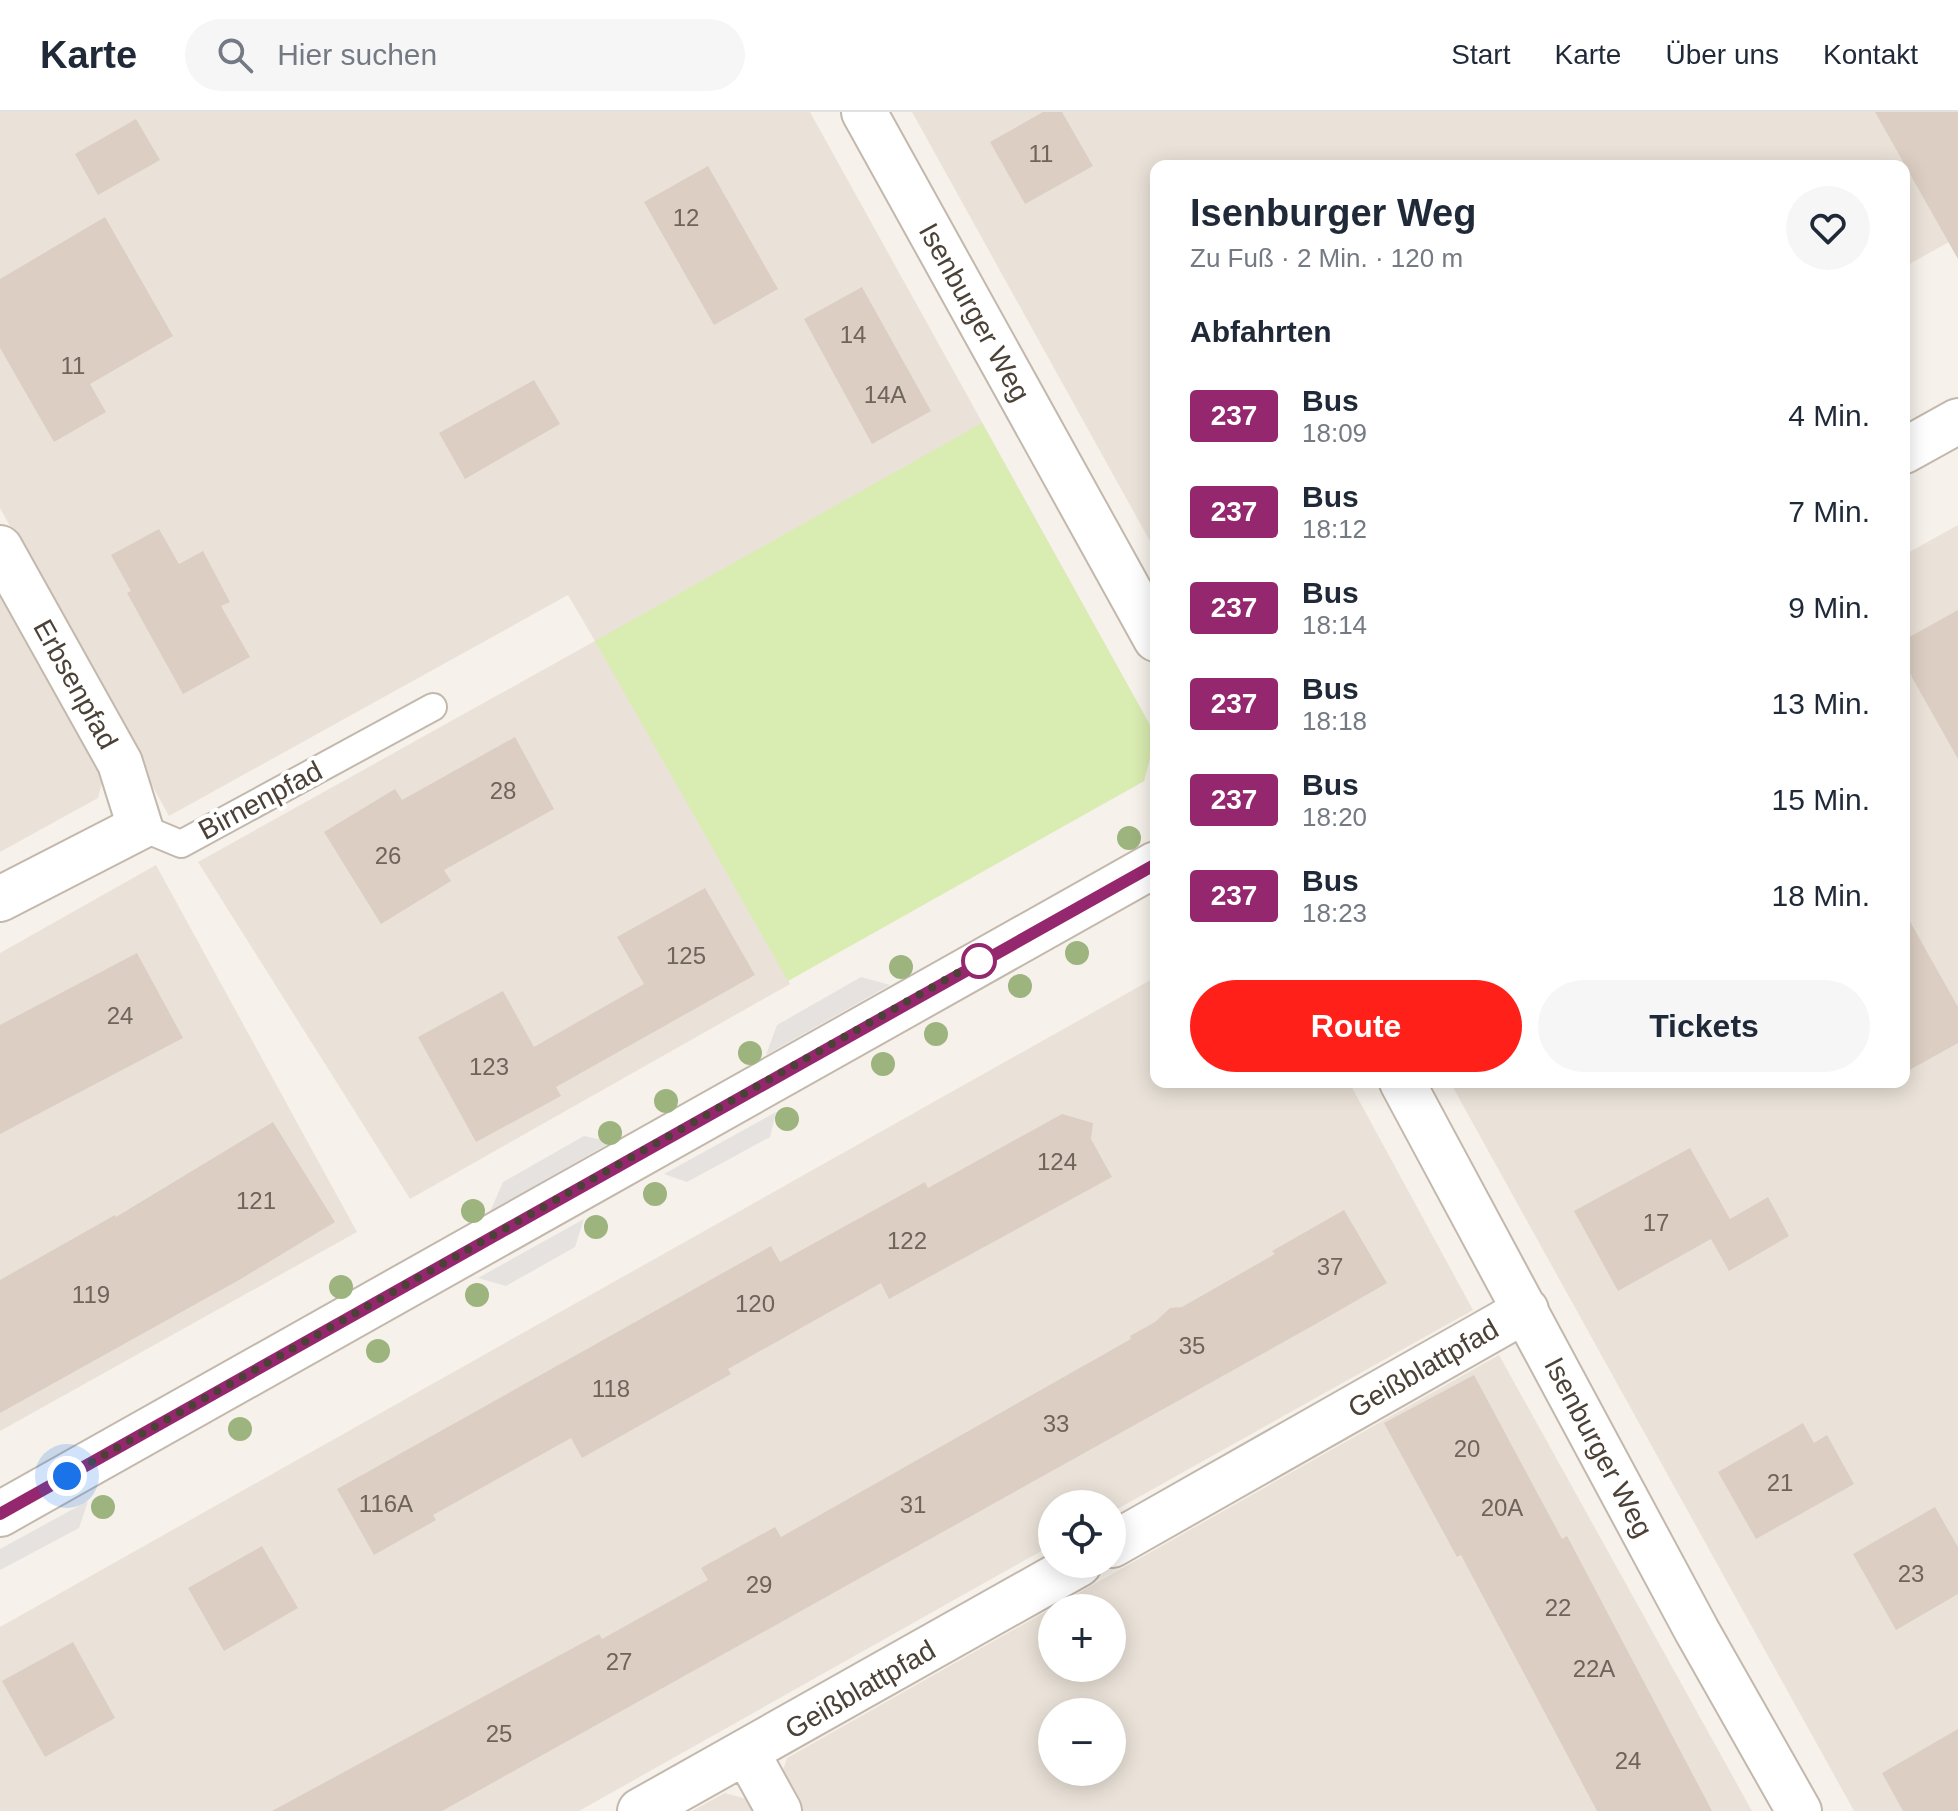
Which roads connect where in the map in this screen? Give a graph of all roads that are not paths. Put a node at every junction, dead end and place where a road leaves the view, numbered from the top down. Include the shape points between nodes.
1 (864, 112) edge
2 (1958, 421) edge
3 (1910, 448) edge
4 (0, 548) edge
5 (1150, 628) edge
6 (433, 707) dead end
7 (140, 827) junction
8 (1150, 867) edge
9 (0, 899) edge
10 (1405, 1088) edge
11 (1526, 1310) junction
12 (0, 1514) edge
13 (1126, 1537) edge
14 (1054, 1578) edge
15 (747, 1753) junction
16 (640, 1811) edge
17 (779, 1811) edge
18 (1799, 1811) edge

1 - 5 street, Isenburger Weg
2 - 3 street
4 - 7 street, Erbsenpfad via 120,763
6 - 7 lane, Birnenpfad via 181,844
7 - 9 street
8 - 12 street
10 - 11 street, Isenburger Weg
11 - 13 street, Geißblattpfad
11 - 18 street, Isenburger Weg
14 - 15 street, Geißblattpfad
15 - 16 street, Geißblattpfad
15 - 17 street

